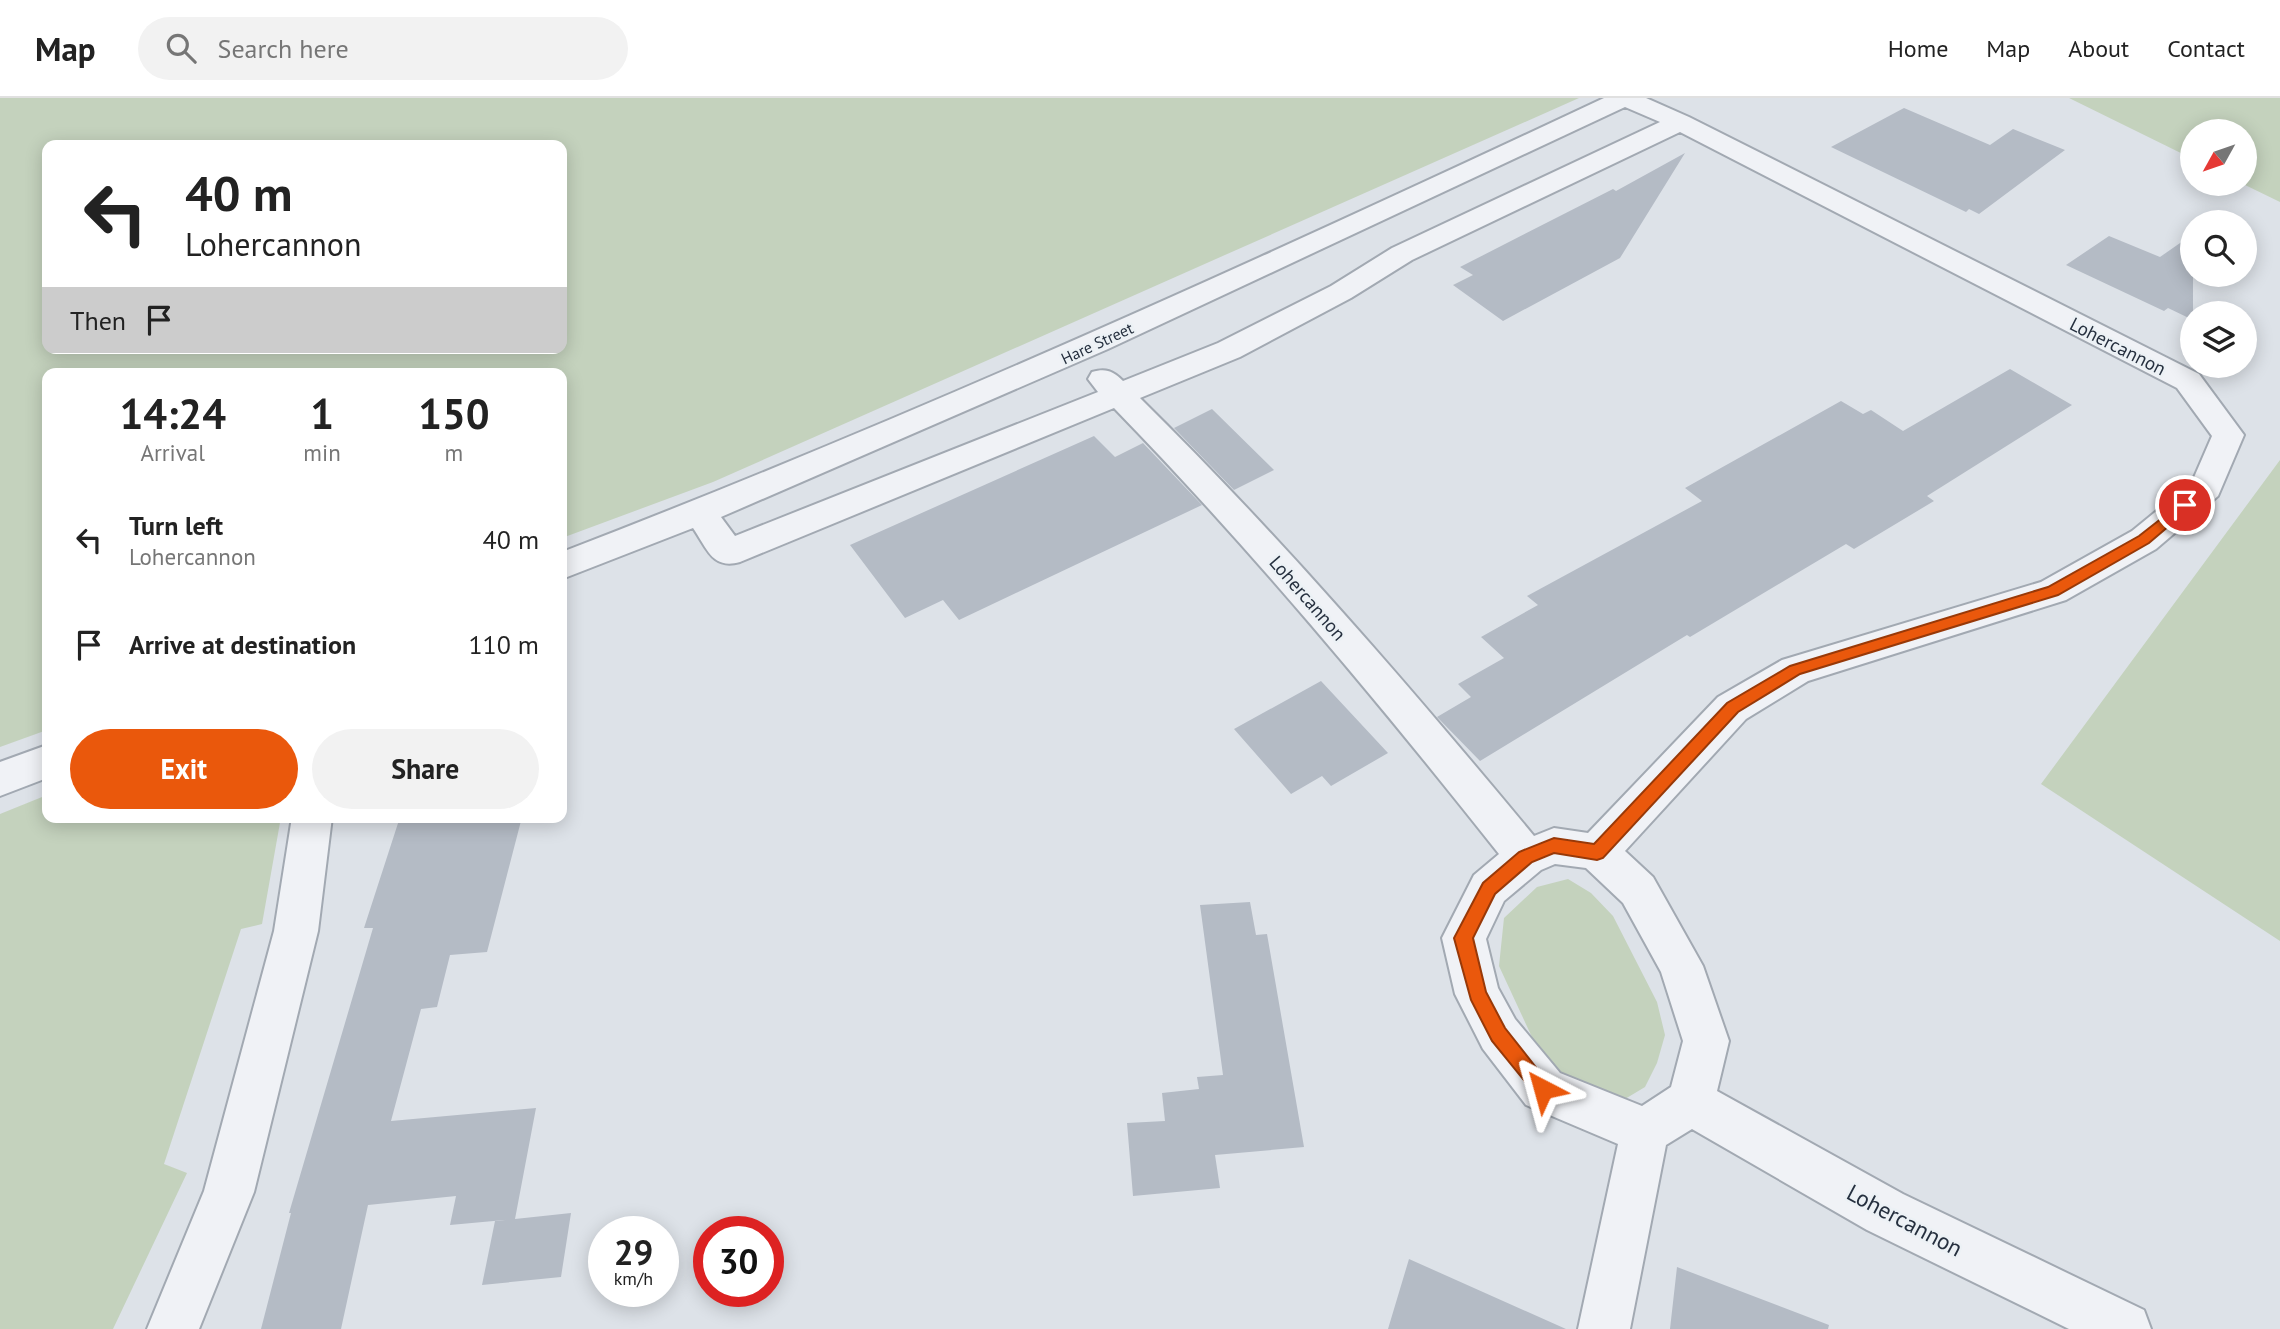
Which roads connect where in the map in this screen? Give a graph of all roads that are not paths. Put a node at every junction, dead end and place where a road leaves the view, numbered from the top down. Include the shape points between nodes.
1 (1625, 98) edge
2 (1680, 122) junction
3 (1471, 170) junction
4 (1521, 197) junction
5 (1076, 353) junction
6 (1119, 395) junction
7 (700, 513) junction
8 (567, 564) edge
9 (42, 763) edge
10 (0, 779) edge
11 (311, 823) edge
12 (1597, 852) junction
13 (1525, 857) junction
14 (1691, 1102) junction
15 (1645, 1131) junction
16 (173, 1329) edge
17 (1604, 1329) edge
18 (2125, 1329) edge

1 - 2 street, Lohercannon
1 - 3 street, Hare Street
2 - 4 street
2 - 12 street, Lohercannon via 2188,381 2228,435 2206,488 2144,540 2053,591 1795,670 1732,708
3 - 4 street
3 - 5 street, Hare Street
4 - 6 street via 1402,254 1229,350
5 - 6 street, Lohercannon
5 - 7 street, Hare Street
6 - 7 street via 728,553
6 - 13 street, Lohercannon via 1278,563 1450,762
7 - 8 street, Hare Street
9 - 10 street
11 - 16 street via 296,931 229,1192
12 - 13 street via 1554,846
12 - 14 street via 1638,890 1681,966 1706,1041
13 - 15 street via 1489,888 1464,938 1477,994 1499,1034 1543,1089
14 - 15 street
14 - 18 street, Lohercannon via 1885,1212
15 - 17 street

